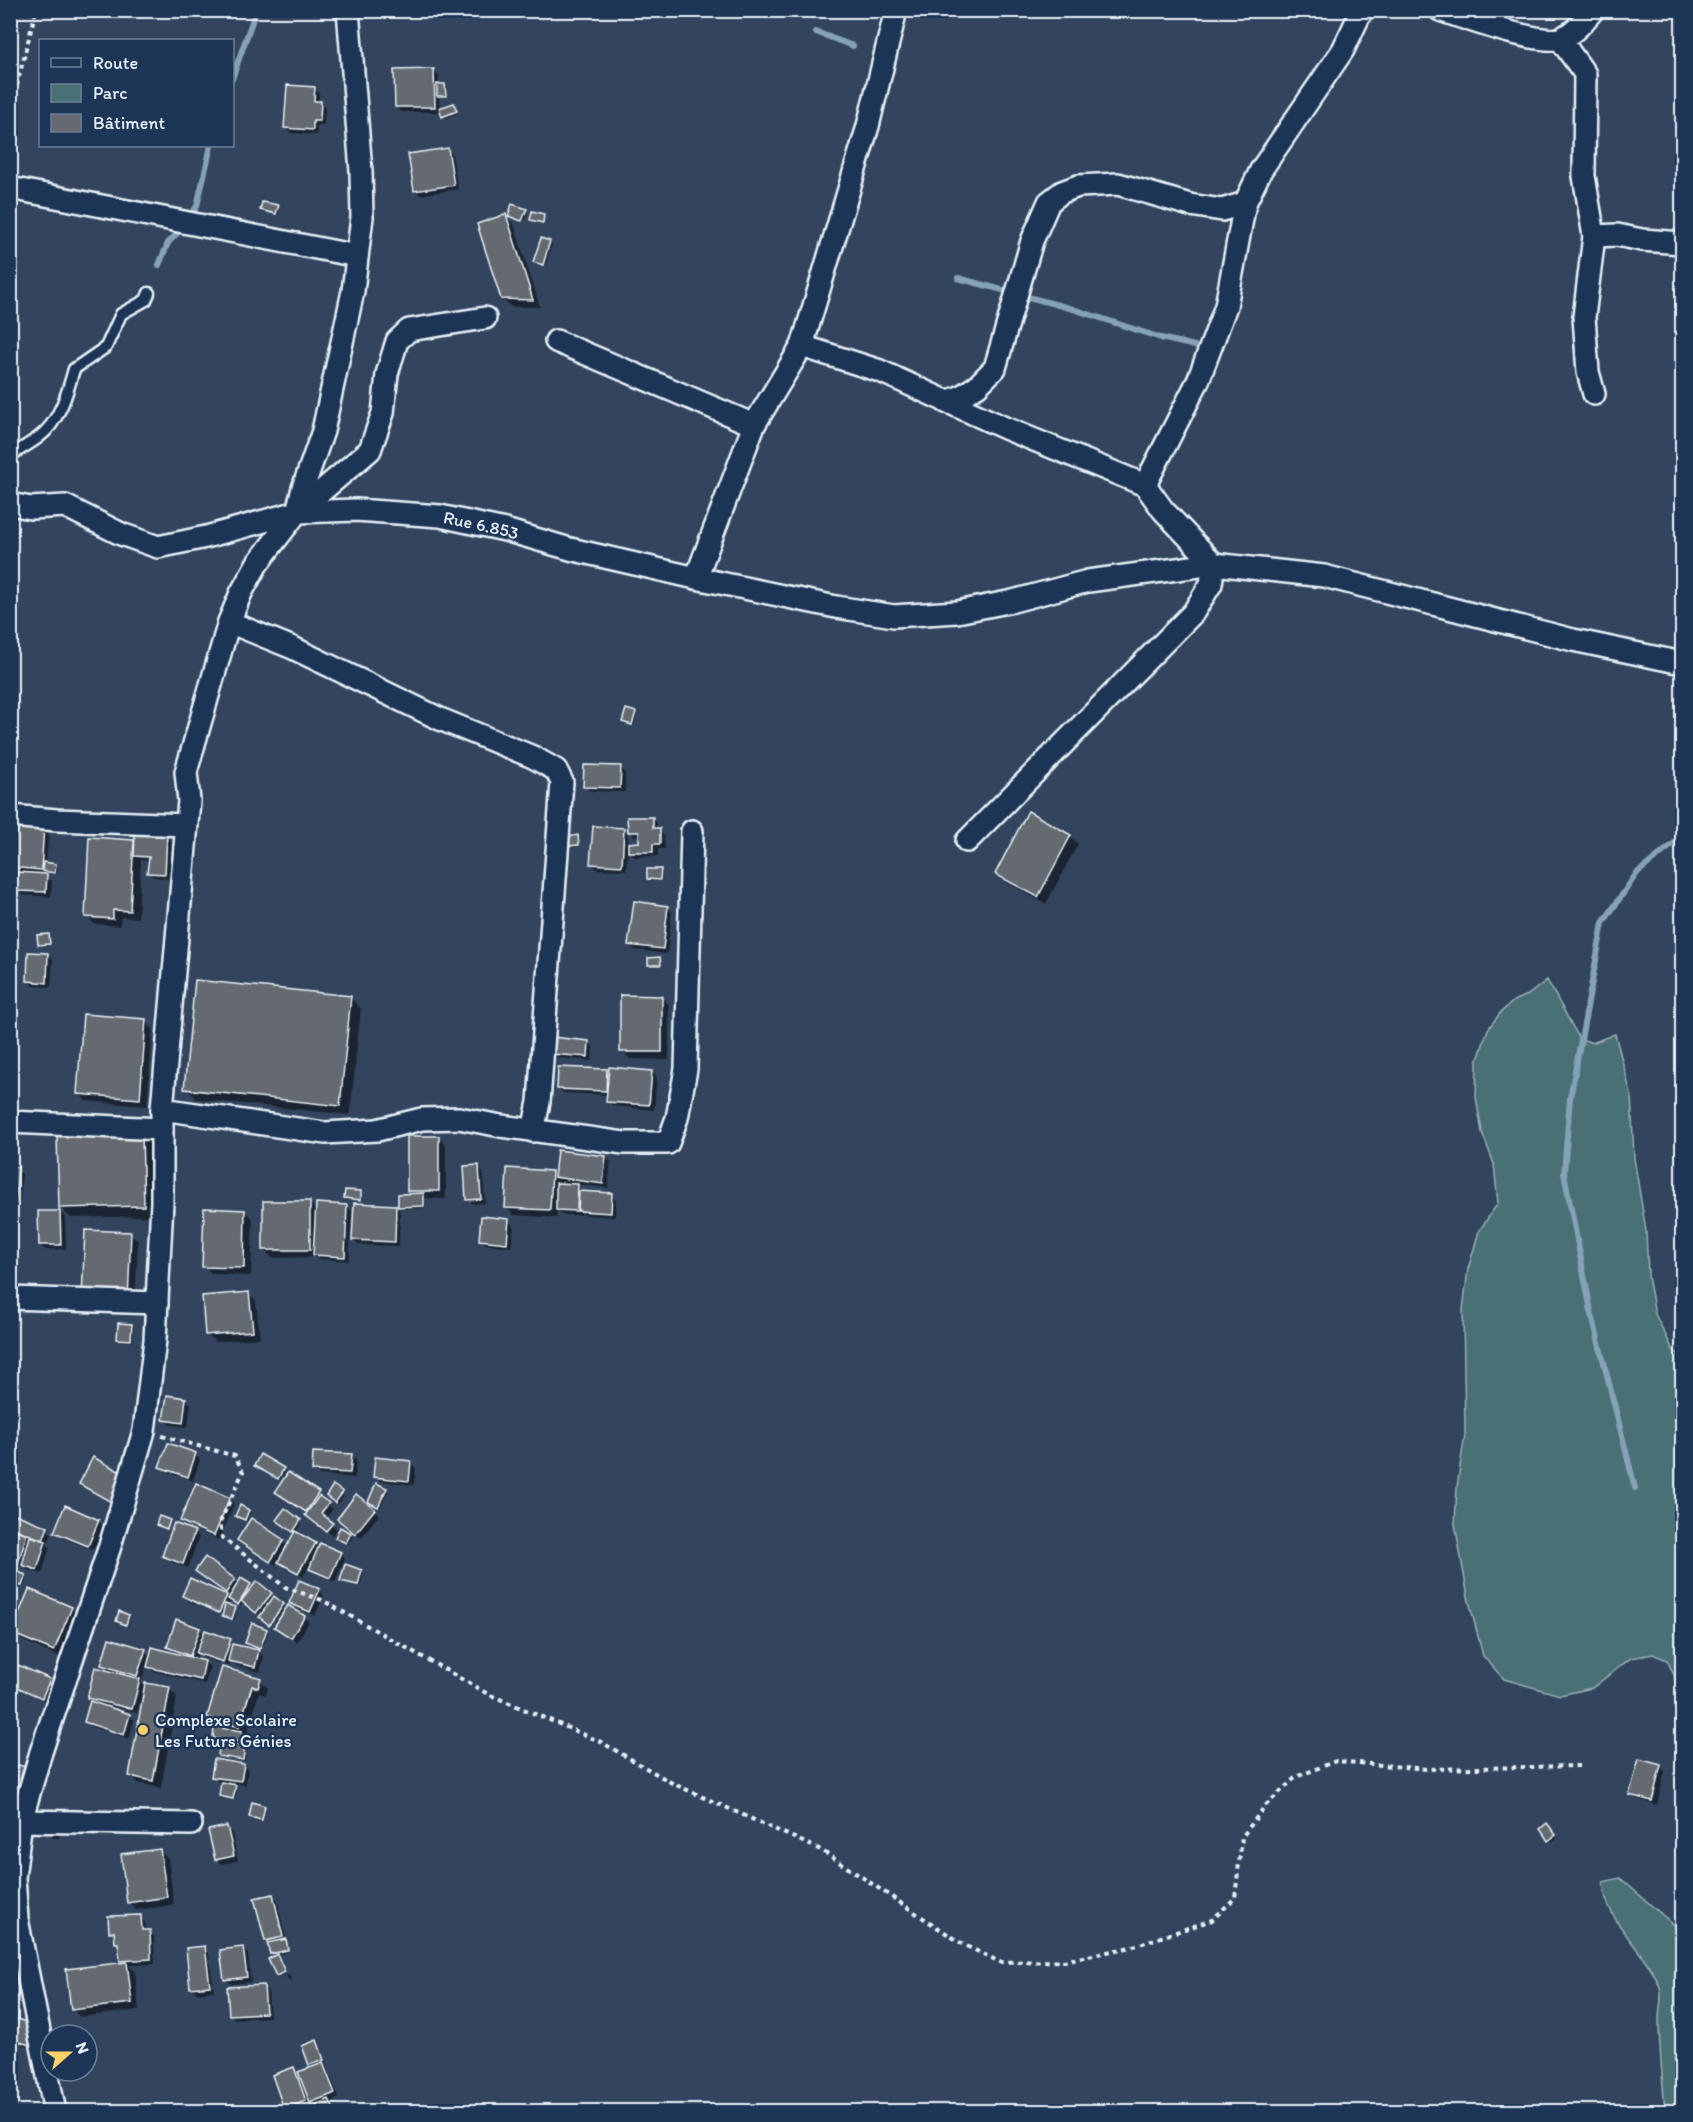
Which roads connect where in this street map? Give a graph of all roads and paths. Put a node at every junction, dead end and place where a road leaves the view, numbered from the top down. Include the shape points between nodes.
1 (36, 10) edge
2 (348, 10) edge
3 (897, 10) edge
4 (1362, 10) edge
5 (1440, 10) edge
6 (1593, 10) edge
7 (1560, 39) junction
8 (10, 112) edge
9 (10, 188) edge
10 (1245, 203) junction
11 (1594, 236) junction
12 (1683, 243) edge
13 (357, 256) junction
14 (149, 293) dead end
15 (485, 318) dead end
16 (556, 340) dead end
17 (802, 346) junction
18 (1594, 394) dead end
19 (946, 402) junction
20 (754, 425) junction
21 (10, 456) edge
22 (1145, 484) junction
23 (10, 504) edge
24 (297, 512) junction
25 (1214, 564) junction
26 (696, 578) junction
27 (229, 622) junction
28 (1683, 663) edge
29 (10, 816) edge
30 (186, 825) junction
31 (692, 831) dead end
32 (967, 841) dead end
33 (162, 1119) junction
34 (10, 1122) edge
35 (533, 1131) junction
36 (10, 1298) edge
37 (157, 1303) junction
38 (144, 1431) junction
39 (1579, 1766) dead end
40 (16, 1819) edge
41 (191, 1824) dead end
42 (17, 1954) edge
43 (55, 2112) edge

1 - 8 path
2 - 13 street via 361,171 362,217
3 - 17 street via 868,126
4 - 10 street via 1343,50 1261,170
5 - 7 street via 1535,38
6 - 7 street via 1576,29
7 - 11 street via 1585,74 1584,176
9 - 13 street
10 - 19 street via 1222,210 1118,184 1078,186 1062,192 1049,202 1032,241 995,368 977,386
10 - 22 street via 1226,306 1198,381
11 - 12 street
11 - 18 street via 1584,317 1588,372
13 - 24 street via 323,431
14 - 21 lane via 146,300 120,314 106,347 74,369 55,418 42,436
15 - 24 street via 409,330 397,341 387,374 383,413 370,450
16 - 20 street
17 - 19 street via 879,371
17 - 20 street
19 - 22 street
20 - 26 street
22 - 25 street via 1163,510
23 - 24 street, Rue 6.853 via 31,508 65,506 121,534 159,547
24 - 26 street, Rue 6.853 via 356,510 440,516
24 - 27 street via 257,564
25 - 26 street, Rue 6.853 via 1088,581 957,612 894,616
25 - 28 street, Rue 6.853 via 1324,576 1573,640
25 - 32 street via 1212,584 1193,612
27 - 30 street via 186,772
27 - 35 street via 555,770 562,782 539,1102
29 - 30 street
30 - 33 street
31 - 35 street via 686,1069 668,1143 624,1143
33 - 34 street
33 - 35 street via 325,1133 376,1130 422,1119 459,1118
33 - 37 street
36 - 37 street
37 - 38 street
38 - 39 path via 235,1456 243,1472 220,1522 222,1537 285,1587 322,1600 488,1694 599,1741 674,1784 821,1850 964,1945 1000,1962 1065,1960 1120,1950 1212,1920 1234,1898 1242,1837 1265,1806 1296,1777 1336,1761 1426,1768
38 - 40 street via 110,1546
40 - 41 street
40 - 42 street
42 - 43 street

